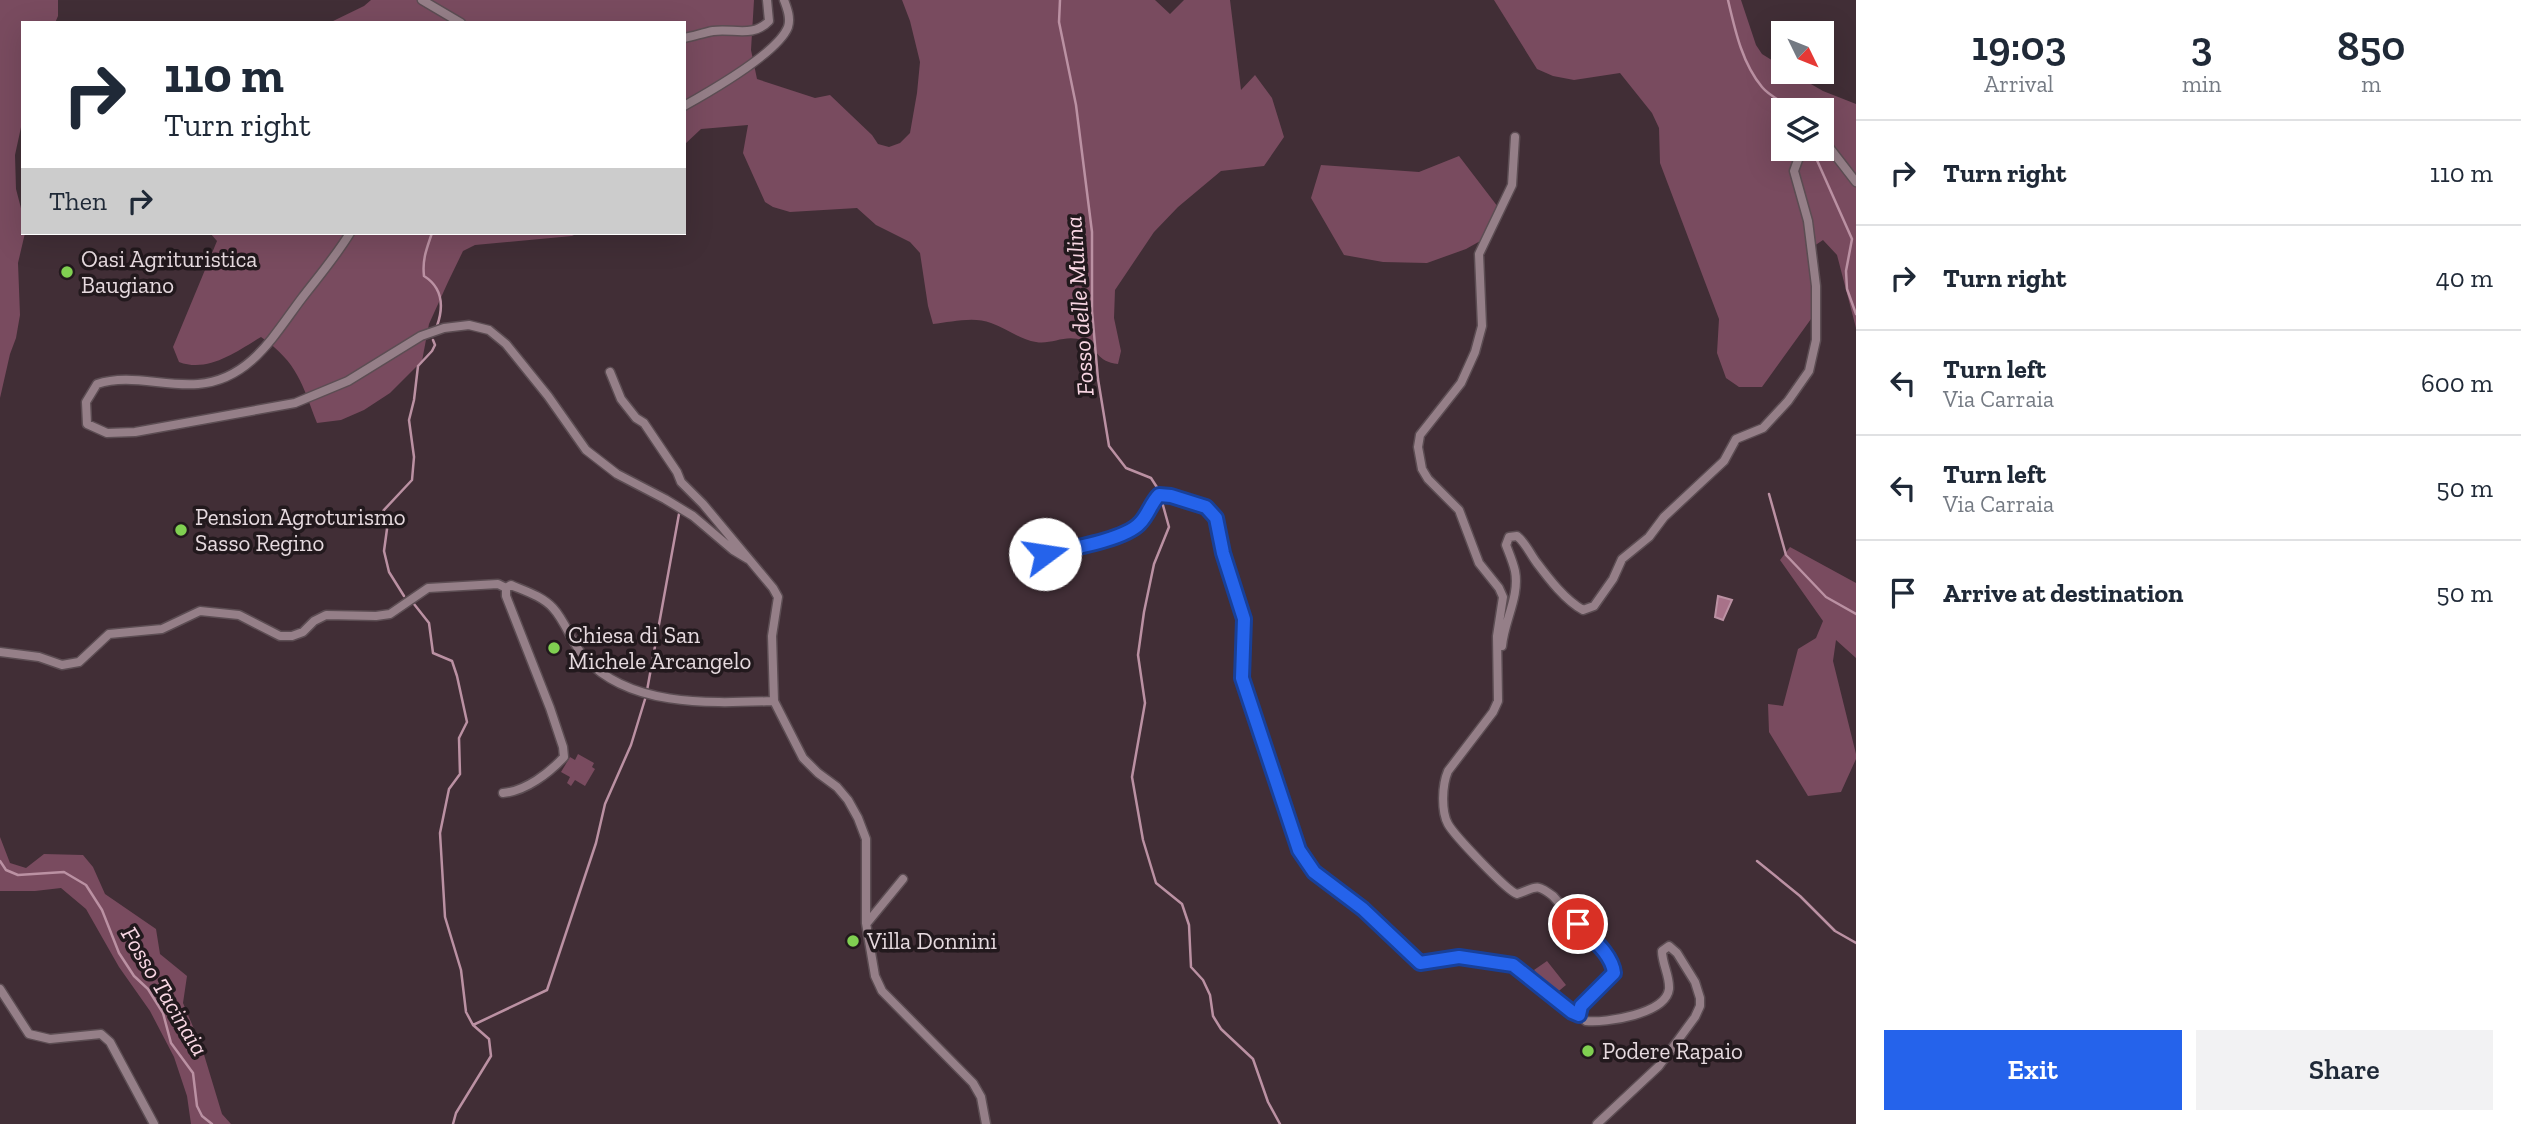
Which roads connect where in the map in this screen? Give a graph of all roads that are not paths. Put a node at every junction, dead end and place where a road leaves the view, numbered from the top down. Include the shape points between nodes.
1 (422, 0) edge
2 (767, 0) edge
3 (784, 0) edge
4 (458, 21) edge
5 (686, 38) edge
6 (686, 105) edge
7 (1515, 137) dead end
8 (1834, 154) edge
9 (1798, 161) edge
10 (1856, 182) edge
11 (349, 235) edge
12 (610, 372) dead end
13 (1045, 554) dead end
14 (748, 559) junction
15 (506, 588) junction
16 (0, 652) edge
17 (1499, 660) junction
18 (774, 701) junction
19 (503, 793) dead end
20 (903, 879) dead end
21 (866, 923) junction
22 (0, 989) edge
23 (1579, 1015) junction
24 (154, 1124) edge
25 (986, 1124) edge
26 (1597, 1124) edge

1 - 4 street
2 - 5 street via 769,21 762,28
3 - 6 street via 788,26 776,43
7 - 17 street via 1512,185 1479,254 1482,326 1475,352 1461,383 1420,435 1418,447 1422,469 1459,510 1479,563 1503,597 1497,636
8 - 10 street
9 - 17 street via 1794,171 1808,221 1816,286 1816,340 1809,371 1763,428 1736,439 1724,461 1622,559 1594,606 1583,610 1573,604 1522,540 1509,537 1506,545 1515,571 1515,592
11 - 14 street via 275,337 246,366 200,384 114,378 97,384 86,402 88,424 107,433 135,432 295,403 348,381 421,335 469,325 489,330 506,344 586,450 617,474 693,516
12 - 14 street via 621,399 645,423 681,482
13 - 23 street via 1123,533 1140,524 1159,495 1212,512 1244,619 1242,678 1299,850 1314,872 1363,909 1420,963 1459,957 1513,965
14 - 18 street via 778,597 772,636
15 - 16 street via 498,584 428,588 390,614 326,615 292,636 281,636 239,615 200,611 162,629 109,634 79,662 62,664
15 - 18 street via 510,585 532,593 553,608 583,656 602,676 663,697 703,703
15 - 19 street via 564,757 541,778
17 - 23 street via 1498,701 1493,712 1444,779 1448,824 1511,892 1538,886 1553,896 1611,962 1614,973 1581,1006
18 - 21 street via 803,758 837,787 858,818 866,839
20 - 21 street
21 - 25 street via 882,991 973,1083
22 - 24 street via 29,1034 50,1039 102,1034
23 - 26 street via 1596,1022 1658,1007 1668,995 1662,951 1669,946 1695,982 1700,998 1695,1017 1659,1066

